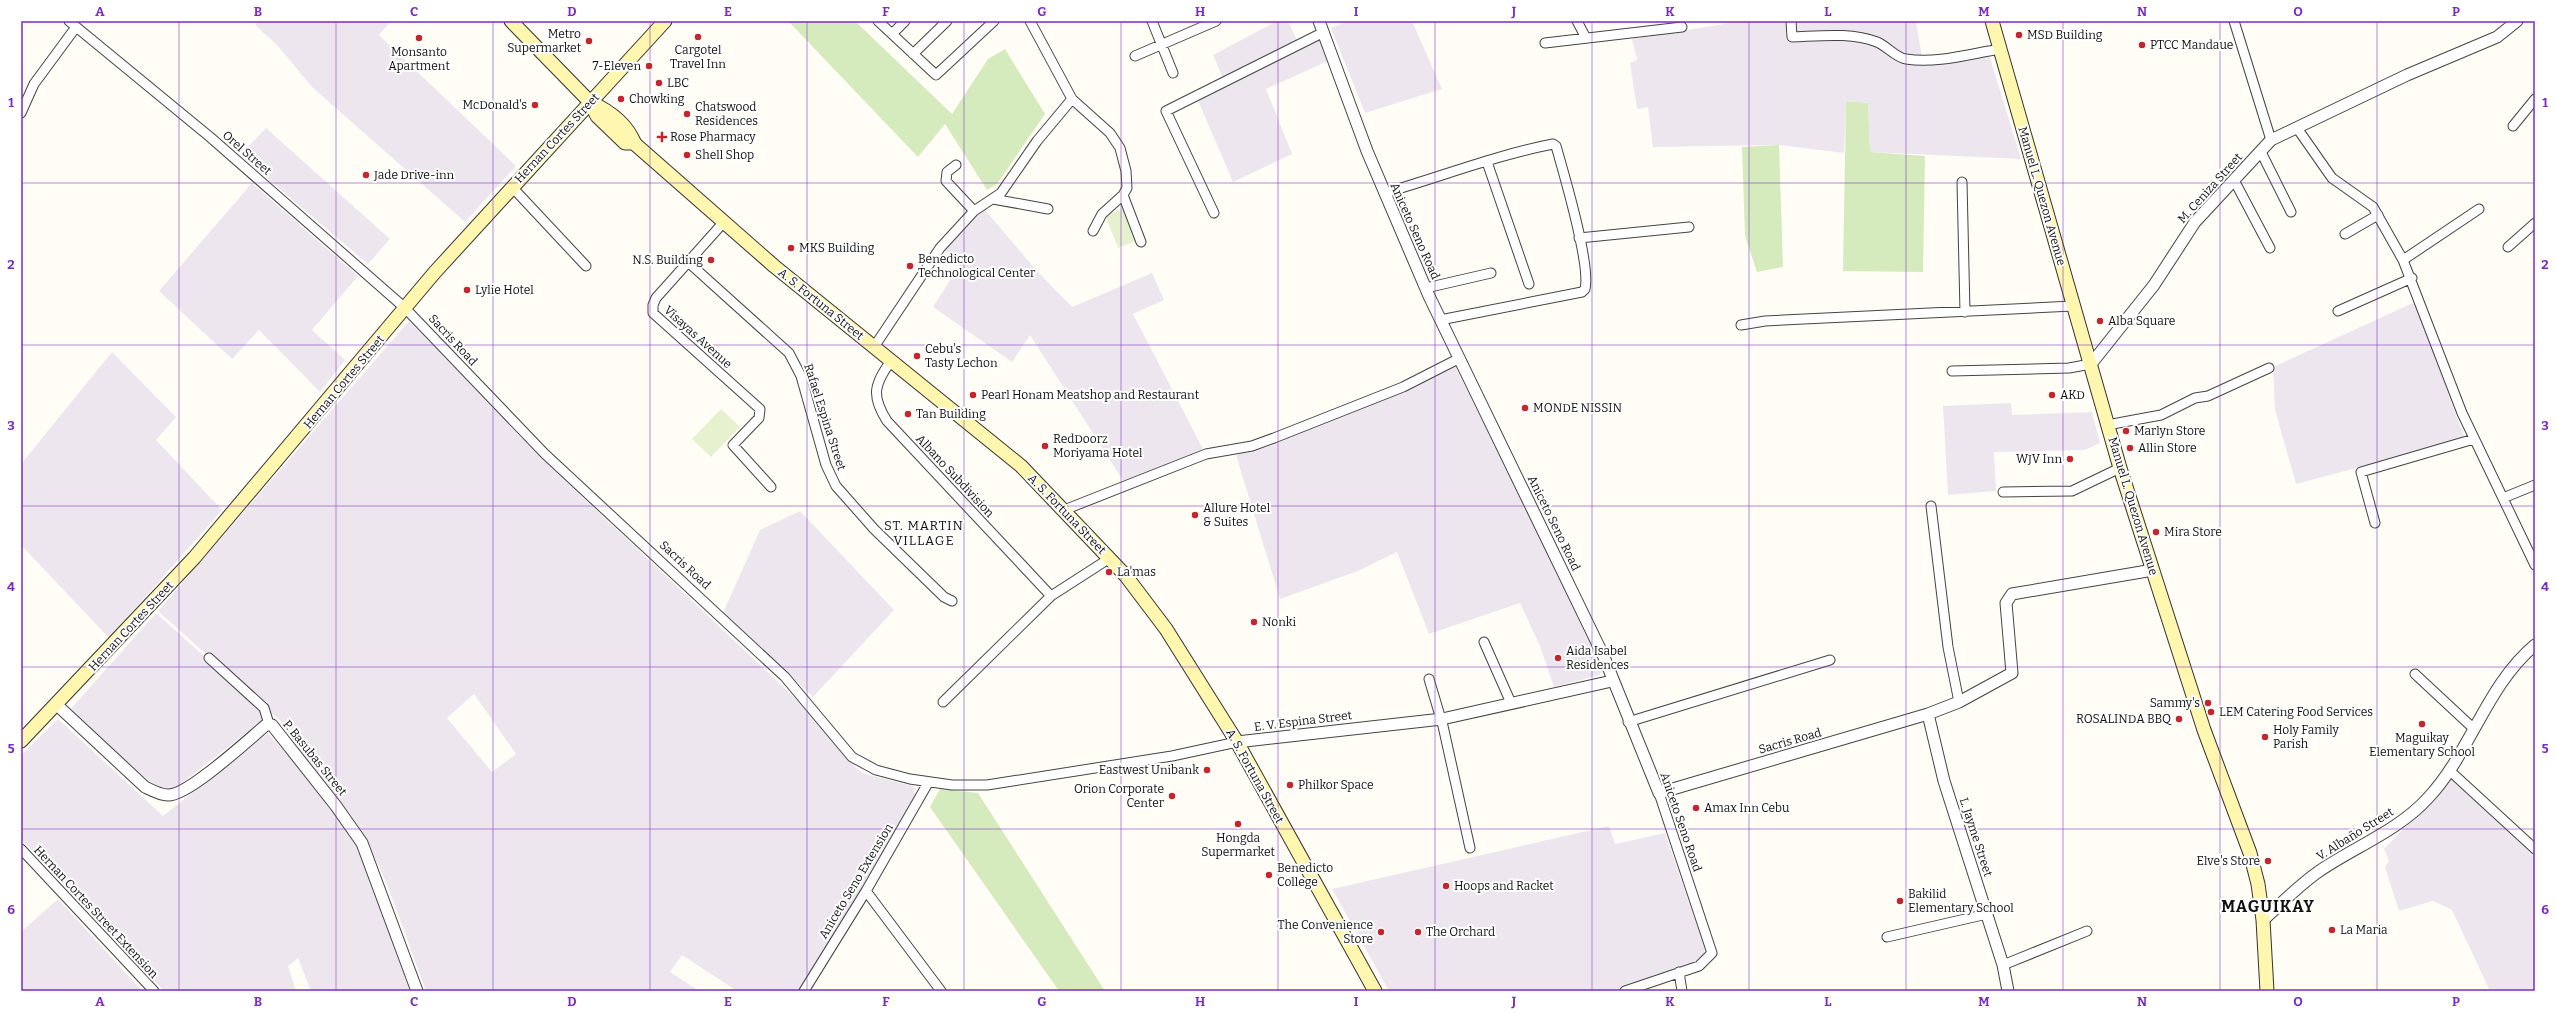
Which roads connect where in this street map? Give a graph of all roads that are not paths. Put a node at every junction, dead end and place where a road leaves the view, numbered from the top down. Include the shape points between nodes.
1 (511, 21) edge
2 (665, 21) edge
3 (878, 21) edge
4 (905, 21) edge
5 (947, 21) edge
6 (994, 21) edge
7 (1030, 21) edge
8 (1152, 21) edge
9 (1216, 21) edge
10 (1319, 21) edge
11 (1577, 21) edge
12 (1791, 21) edge
13 (1992, 21) edge
14 (2234, 21) edge
15 (2517, 21) edge
16 (72, 24) edge
17 (1682, 27) dead end
18 (1324, 32) junction
19 (892, 34) junction
20 (1586, 38) junction
21 (1545, 43) dead end
22 (1162, 44) junction
23 (2000, 49) junction
24 (913, 54) junction
25 (1135, 56) dead end
26 (1173, 73) dead end
27 (1072, 99) junction
28 (2534, 101) edge
29 (590, 102) junction
30 (21, 113) edge
31 (2513, 126) dead end
32 (2297, 128) junction
33 (2271, 140) junction
34 (2261, 152) junction
35 (1487, 162) junction
36 (956, 165) dead end
37 (2234, 180) junction
38 (1962, 182) dead end
39 (512, 187) junction
40 (1384, 193) junction
41 (1123, 195) junction
42 (993, 199) junction
43 (1048, 209) dead end
44 (2479, 209) dead end
45 (974, 211) junction
46 (2291, 212) dead end
47 (1214, 213) dead end
48 (2378, 215) junction
49 (723, 223) junction
50 (2535, 223) edge
51 (1689, 227) dead end
52 (1093, 230) dead end
53 (2345, 234) dead end
54 (1579, 238) junction
55 (1141, 242) dead end
56 (2508, 247) dead end
57 (2270, 248) dead end
58 (2403, 260) junction
59 (688, 262) junction
60 (586, 266) dead end
61 (1491, 273) dead end
62 (2412, 278) junction
63 (1529, 284) dead end
64 (1426, 288) junction
65 (2073, 306) junction
66 (405, 308) junction
67 (2338, 311) dead end
68 (1965, 312) junction
69 (1440, 320) junction
70 (1741, 325) dead end
71 (874, 347) junction
72 (1458, 359) junction
73 (891, 361) junction
74 (2091, 364) junction
75 (2269, 368) dead end
76 (1952, 371) dead end
77 (2107, 425) junction
78 (2474, 439) junction
79 (2120, 468) junction
80 (2535, 485) edge
81 (771, 487) dead end
82 (2004, 492) dead end
83 (2503, 498) junction
84 (1931, 506) dead end
85 (1064, 510) junction
86 (2375, 523) dead end
87 (2533, 554) edge
88 (1110, 558) junction
89 (2535, 565) edge
90 (2152, 570) junction
91 (1051, 596) junction
92 (952, 601) dead end
93 (1484, 642) dead end
94 (2535, 645) edge
95 (209, 658) dead end
96 (1830, 660) dead end
97 (2415, 674) dead end
98 (1429, 679) dead end
99 (1612, 681) junction
100 (943, 702) dead end
101 (1959, 702) junction
102 (1511, 703) junction
103 (57, 705) junction
104 (1928, 714) junction
105 (1442, 719) junction
106 (1628, 722) junction
107 (269, 724) junction
108 (2474, 728) junction
109 (21, 741) edge
110 (1237, 742) junction
111 (2450, 770) junction
112 (928, 783) junction
113 (973, 785) joint
114 (1659, 793) junction
115 (1470, 848) dead end
116 (21, 849) edge
117 (2535, 849) edge
118 (866, 891) junction
119 (1987, 914) junction
120 (2263, 920) junction
121 (2087, 931) dead end
122 (1888, 937) dead end
123 (2003, 965) junction
124 (1679, 972) junction
125 (805, 990) edge
126 (154, 991) edge
127 (417, 991) edge
128 (941, 991) edge
129 (1375, 991) edge
130 (1625, 991) edge
131 (1682, 991) edge
132 (2008, 991) edge
133 (2267, 991) edge

1 - 29 main road, A. S. Fortuna Street
2 - 29 main road, Hernan Cortes Street
3 - 19 street
4 - 19 street
5 - 24 street
6 - 24 street via 936,75
7 - 27 street
8 - 22 street
9 - 22 street
10 - 18 street, Aniceto Seno Road
11 - 20 street
12 - 23 street via 1792,36 1865,38 1878,42 1903,59 1924,61
13 - 23 main road, Manuel L. Quezon Avenue
14 - 33 street
15 - 32 street, M. Ceniza Street via 2497,37 2407,75
16 - 30 street via 34,84
16 - 66 street, Orel Street via 210,137
17 - 20 street
18 - 40 street, Aniceto Seno Road
18 - 47 street via 1166,111
19 - 24 street
20 - 21 street
22 - 25 street
22 - 26 street
23 - 65 main road, Manuel L. Quezon Avenue
27 - 41 street via 1110,133 1120,148 1126,171 1127,188
27 - 42 street
28 - 31 street
29 - 39 main road, Hernan Cortes Street
29 - 49 main road, A. S. Fortuna Street via 597,116 625,143 635,143
32 - 33 street, M. Ceniza Street
32 - 48 street via 2332,178 2373,207
33 - 34 street, M. Ceniza Street
34 - 37 street, M. Ceniza Street
34 - 46 street
35 - 40 street
35 - 54 street via 1518,151 1553,144 1556,146
35 - 63 street
36 - 45 street via 947,172 946,181
37 - 57 street
37 - 74 street, M. Ceniza Street via 2195,222 2154,285
38 - 68 street
39 - 60 street
39 - 66 main road, Hernan Cortes Street
40 - 64 street, Aniceto Seno Road
41 - 52 street via 1102,214
41 - 55 street
42 - 43 street
42 - 45 street
44 - 58 street
45 - 71 street via 940,248
48 - 53 street
48 - 58 street
49 - 59 street, Visayas Avenue
49 - 71 main road, A. S. Fortuna Street
50 - 56 street
51 - 54 street
54 - 69 street via 1586,286 1582,292
58 - 62 street
59 - 81 street, Visayas Avenue via 656,298 653,313 760,409 759,418 733,445
59 - 92 street, Rafael Espina Street via 789,353 801,376 826,465 836,486 874,529
61 - 64 street
62 - 67 street
62 - 78 street
64 - 69 street, Aniceto Seno Road
65 - 68 street
65 - 74 main road, Manuel L. Quezon Avenue
66 - 103 main road, Hernan Cortes Street via 226,522
66 - 112 street, Sacris Road via 545,454 785,677 852,757 876,770
68 - 70 street via 1765,321
69 - 72 street, Aniceto Seno Road
71 - 73 main road, A. S. Fortuna Street
72 - 85 street via 1403,387 1274,438 1252,446 1206,454
72 - 99 street, Aniceto Seno Road via 1554,552 1604,657
73 - 85 main road, A. S. Fortuna Street via 1021,466
73 - 91 street, Albano Subdivision via 880,376 876,389 877,402 887,421
74 - 76 street via 2069,368
74 - 77 main road, Manuel L. Quezon Avenue
75 - 77 street via 2208,396 2195,398 2161,415
77 - 79 main road, Manuel L. Quezon Avenue
78 - 83 street
78 - 86 street via 2361,472
79 - 82 street via 2072,491
79 - 90 main road, Manuel L. Quezon Avenue
80 - 83 street
83 - 87 street
84 - 101 street via 1948,647
85 - 88 main road, A. S. Fortuna Street
87 - 89 street
88 - 91 street
88 - 110 main road, A. S. Fortuna Street via 1166,629
90 - 101 street, Sacris Road via 2012,594 2006,603 2012,673
90 - 120 main road, Manuel L. Quezon Avenue via 2209,745 2250,853
91 - 100 street
93 - 102 street
94 - 108 street, V. Albaño Street via 2492,694
95 - 107 street via 264,708
96 - 106 street
97 - 108 street
98 - 105 street
99 - 102 street, E. V. Espina Street
99 - 106 street, Aniceto Seno Road
101 - 104 street, Sacris Road
102 - 105 street, E. V. Espina Street
103 - 107 street, P. Basubas Street via 145,787 169,795 180,792 204,777
103 - 109 main road, Hernan Cortes Street
104 - 114 street, Sacris Road
104 - 119 street, L. Jayme Street via 1944,781
105 - 110 street, E. V. Espina Street
105 - 115 street
106 - 114 street, Aniceto Seno Road
107 - 127 street, P. Basubas Street via 336,806 362,843
108 - 111 street, V. Albaño Street
110 - 113 street, E. V. Espina Street via 1172,756
110 - 129 main road, A. S. Fortuna Street
111 - 117 street
111 - 120 street, V. Albaño Street via 2428,798 2412,813 2381,836 2317,873
112 - 113 street, Sacris Road
112 - 118 street, Aniceto Seno Extension
114 - 124 street, Aniceto Seno Road via 1712,953 1699,966
116 - 126 street, Hernan Cortes Street Extension
118 - 125 street, Aniceto Seno Extension
118 - 128 street
119 - 122 street
119 - 123 street, L. Jayme Street
120 - 133 main road, Manuel L. Quezon Avenue
121 - 123 street
123 - 132 street, L. Jayme Street
124 - 130 street, Aniceto Seno Road
124 - 131 street

